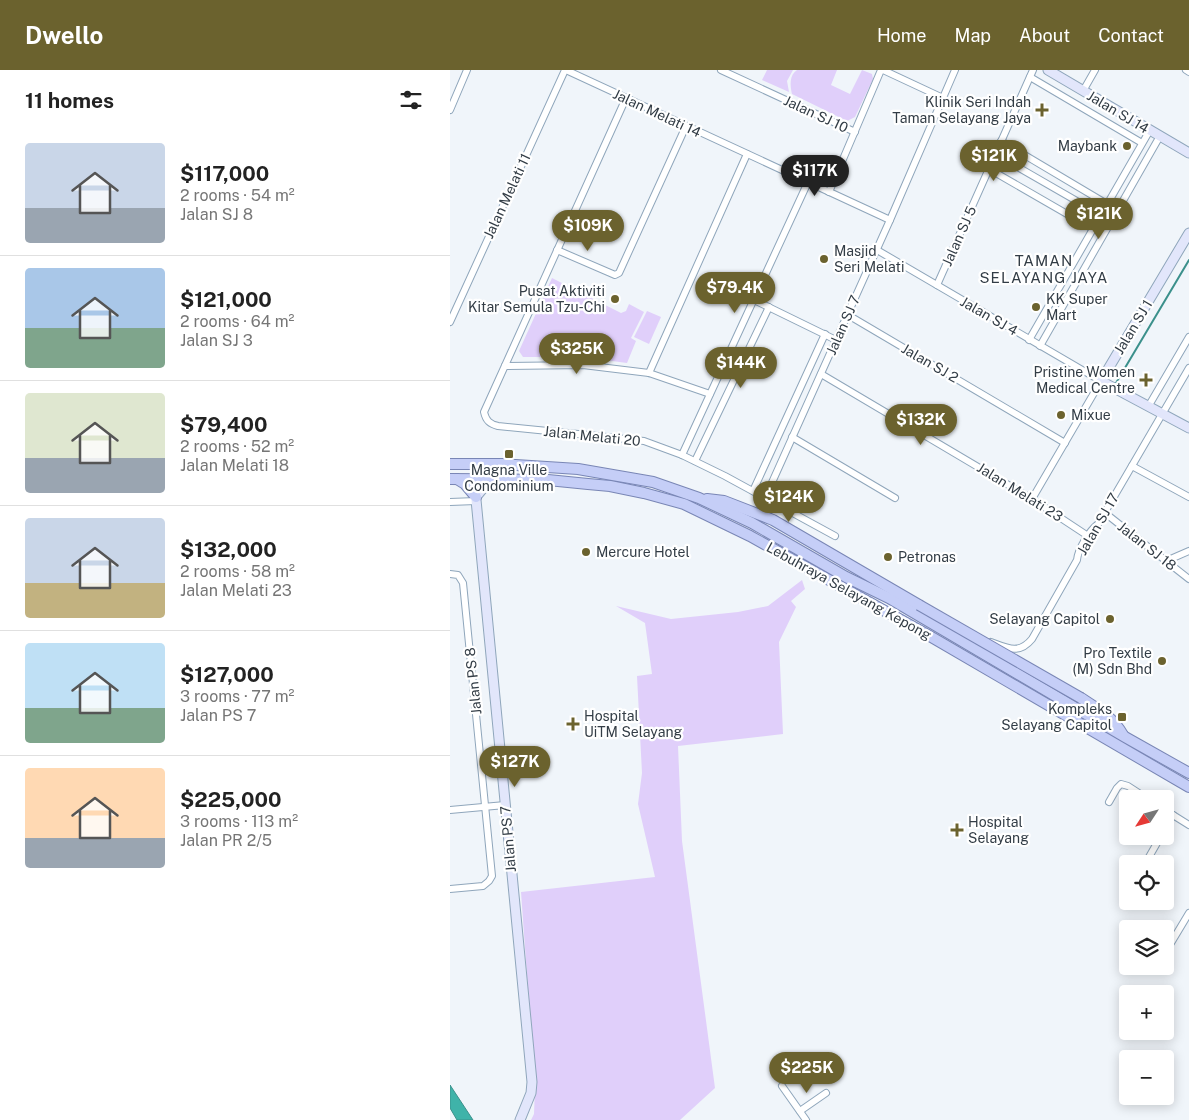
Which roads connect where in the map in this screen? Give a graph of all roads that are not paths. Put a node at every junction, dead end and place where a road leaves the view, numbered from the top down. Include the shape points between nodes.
1 (467, 70) edge
2 (565, 70) edge
3 (721, 70) edge
4 (882, 70) edge
5 (954, 70) edge
6 (1033, 70) edge
7 (1048, 70) edge
8 (1095, 70) edge
9 (1030, 77) junction
10 (1083, 91) junction
11 (626, 98) junction
12 (943, 98) junction
13 (450, 110) edge
14 (686, 126) junction
15 (1150, 130) junction
16 (855, 132) junction
17 (1160, 136) junction
18 (1001, 141) junction
19 (1142, 143) junction
20 (1189, 153) edge
21 (748, 154) junction
22 (995, 154) junction
23 (989, 169) junction
24 (808, 182) junction
25 (830, 192) junction
26 (1107, 204) junction
27 (1101, 215) junction
28 (890, 220) junction
29 (1093, 229) junction
30 (1189, 233) edge
31 (557, 250) junction
32 (877, 250) junction
33 (937, 285) junction
34 (754, 300) junction
35 (768, 307) junction
36 (848, 315) junction
37 (450, 322) edge
38 (825, 334) junction
39 (1189, 337) edge
40 (836, 340) junction
41 (1029, 340) junction
42 (1040, 346) junction
43 (505, 366) junction
44 (1189, 368) edge
45 (649, 373) junction
46 (821, 374) junction
47 (1100, 381) junction
48 (710, 394) junction
49 (1148, 406) junction
50 (1162, 414) junction
51 (1189, 428) edge
52 (792, 437) junction
53 (1065, 442) junction
54 (682, 455) junction
55 (694, 461) junction
56 (450, 464) edge
57 (488, 464) junction
58 (1132, 466) junction
59 (454, 479) edge
60 (474, 479) junction
61 (493, 480) junction
62 (753, 491) junction
63 (1189, 497) edge
64 (699, 498) junction
65 (765, 498) junction
66 (895, 498) dead end
67 (1032, 498) junction
68 (476, 499) junction
69 (450, 502) edge
70 (1104, 513) junction
71 (835, 536) dead end
72 (1088, 536) junction
73 (1189, 551) edge
74 (1166, 561) junction
75 (452, 574) edge
76 (1189, 579) edge
77 (960, 640) junction
78 (1125, 737) junction
79 (1189, 773) edge
80 (1189, 787) edge
81 (1134, 790) edge
82 (1109, 802) dead end
83 (505, 805) junction
84 (485, 807) junction
85 (450, 810) edge
86 (1174, 815) edge
87 (1189, 824) edge
88 (450, 889) edge
89 (1189, 913) edge
90 (1174, 938) edge
91 (782, 1086) dead end
92 (826, 1093) dead end
93 (800, 1111) junction
94 (523, 1118) edge
95 (806, 1120) edge

1 - 13 street
2 - 11 street, Jalan Melati 14
2 - 37 street, Jalan Melati 11
3 - 16 street, Jalan SJ 10
4 - 12 street
4 - 16 street
5 - 12 street, Jalan SJ 7
6 - 9 street, Jalan SJ 5
7 - 10 street, Jalan SJ 14
8 - 10 street
9 - 18 street, Jalan SJ 5
9 - 19 street
10 - 15 street, Jalan SJ 14
11 - 14 street, Jalan Melati 14
11 - 31 street
12 - 28 street, Jalan SJ 7
14 - 21 street, Jalan Melati 14
14 - 31 street via 618,273 615,275
15 - 17 street, Jalan SJ 14
15 - 19 street
16 - 25 street
17 - 20 street, Jalan SJ 14
17 - 42 street
18 - 22 street, Jalan SJ 5
18 - 26 street
19 - 26 street
21 - 24 street, Jalan Melati 14
21 - 45 street
22 - 23 street, Jalan SJ 5
22 - 27 street
23 - 29 street
23 - 33 street, Jalan SJ 5
24 - 25 street, Jalan Melati 14
24 - 34 street
25 - 28 street, Jalan Melati 14
26 - 27 street
27 - 29 street
28 - 32 street, Jalan SJ 7
29 - 41 street
30 - 47 street, Jalan SJ 1
31 - 43 street
32 - 33 street, Jalan SJ 4
32 - 36 street, Jalan SJ 7
33 - 41 street, Jalan SJ 4
34 - 35 street
34 - 48 street
35 - 38 street
35 - 55 street
36 - 40 street, Jalan SJ 7
36 - 53 street, Jalan SJ 2
38 - 40 street
38 - 62 street
39 - 49 street
40 - 46 street, Jalan SJ 7
41 - 42 street, Jalan SJ 4
42 - 47 street, Jalan SJ 4
43 - 45 street via 583,365
43 - 54 street, Jalan Melati 20 via 484,412 490,424 644,441
44 - 50 street, Jalan SJ 17
45 - 48 street
46 - 52 street, Jalan SJ 7
46 - 67 street, Jalan Melati 23
47 - 49 street
47 - 53 street, Jalan SJ 1
48 - 54 street
49 - 50 street
50 - 51 street
50 - 58 street, Jalan SJ 17
52 - 65 street, Jalan SJ 7
52 - 66 street
53 - 67 street, Jalan SJ 1
54 - 55 street, Jalan Melati 20
55 - 62 street, Jalan Melati 20
56 - 57 main road, Lebuhraya Selayang Kepong
57 - 60 main road via 477,470
57 - 64 main road, Lebuhraya Selayang Kepong via 578,470 653,482
58 - 63 street
58 - 70 street, Jalan SJ 17
59 - 60 main road, Lebuhraya Selayang Kepong
59 - 68 main road via 466,484
60 - 61 main road, Lebuhraya Selayang Kepong
60 - 68 street, Jalan PS 7
61 - 68 street
61 - 80 main road, Lebuhraya Selayang Kepong via 548,480 610,486 684,504 750,536 928,635
62 - 65 street, Jalan Melati 20
64 - 77 main road, Lebuhraya Selayang Kepong via 752,523
64 - 78 main road, bridge via 724,501 773,520 1081,698 1115,722
65 - 71 street, Jalan Melati 20
67 - 72 street, Jalan Melati 23
68 - 69 street
68 - 83 street, Jalan PS 7
70 - 72 street, Jalan SJ 17
70 - 74 street, Jalan SJ 18
72 - 77 street, Jalan SJ 17 via 1059,594 1027,645 1011,648 983,639
73 - 74 street
74 - 76 street, Jalan SJ 18
75 - 84 street, Jalan PS 8 via 458,575 463,583
77 - 78 main road, Lebuhraya Selayang Kepong
78 - 79 main road, Lebuhraya Selayang Kepong
81 - 82 street via 1121,784
83 - 84 street
83 - 94 street, Jalan PS 7 via 532,1082
84 - 85 street
84 - 88 street, Jalan PS 8 via 492,876 483,886
86 - 87 street
89 - 90 street
91 - 93 street
92 - 93 street
93 - 95 street

